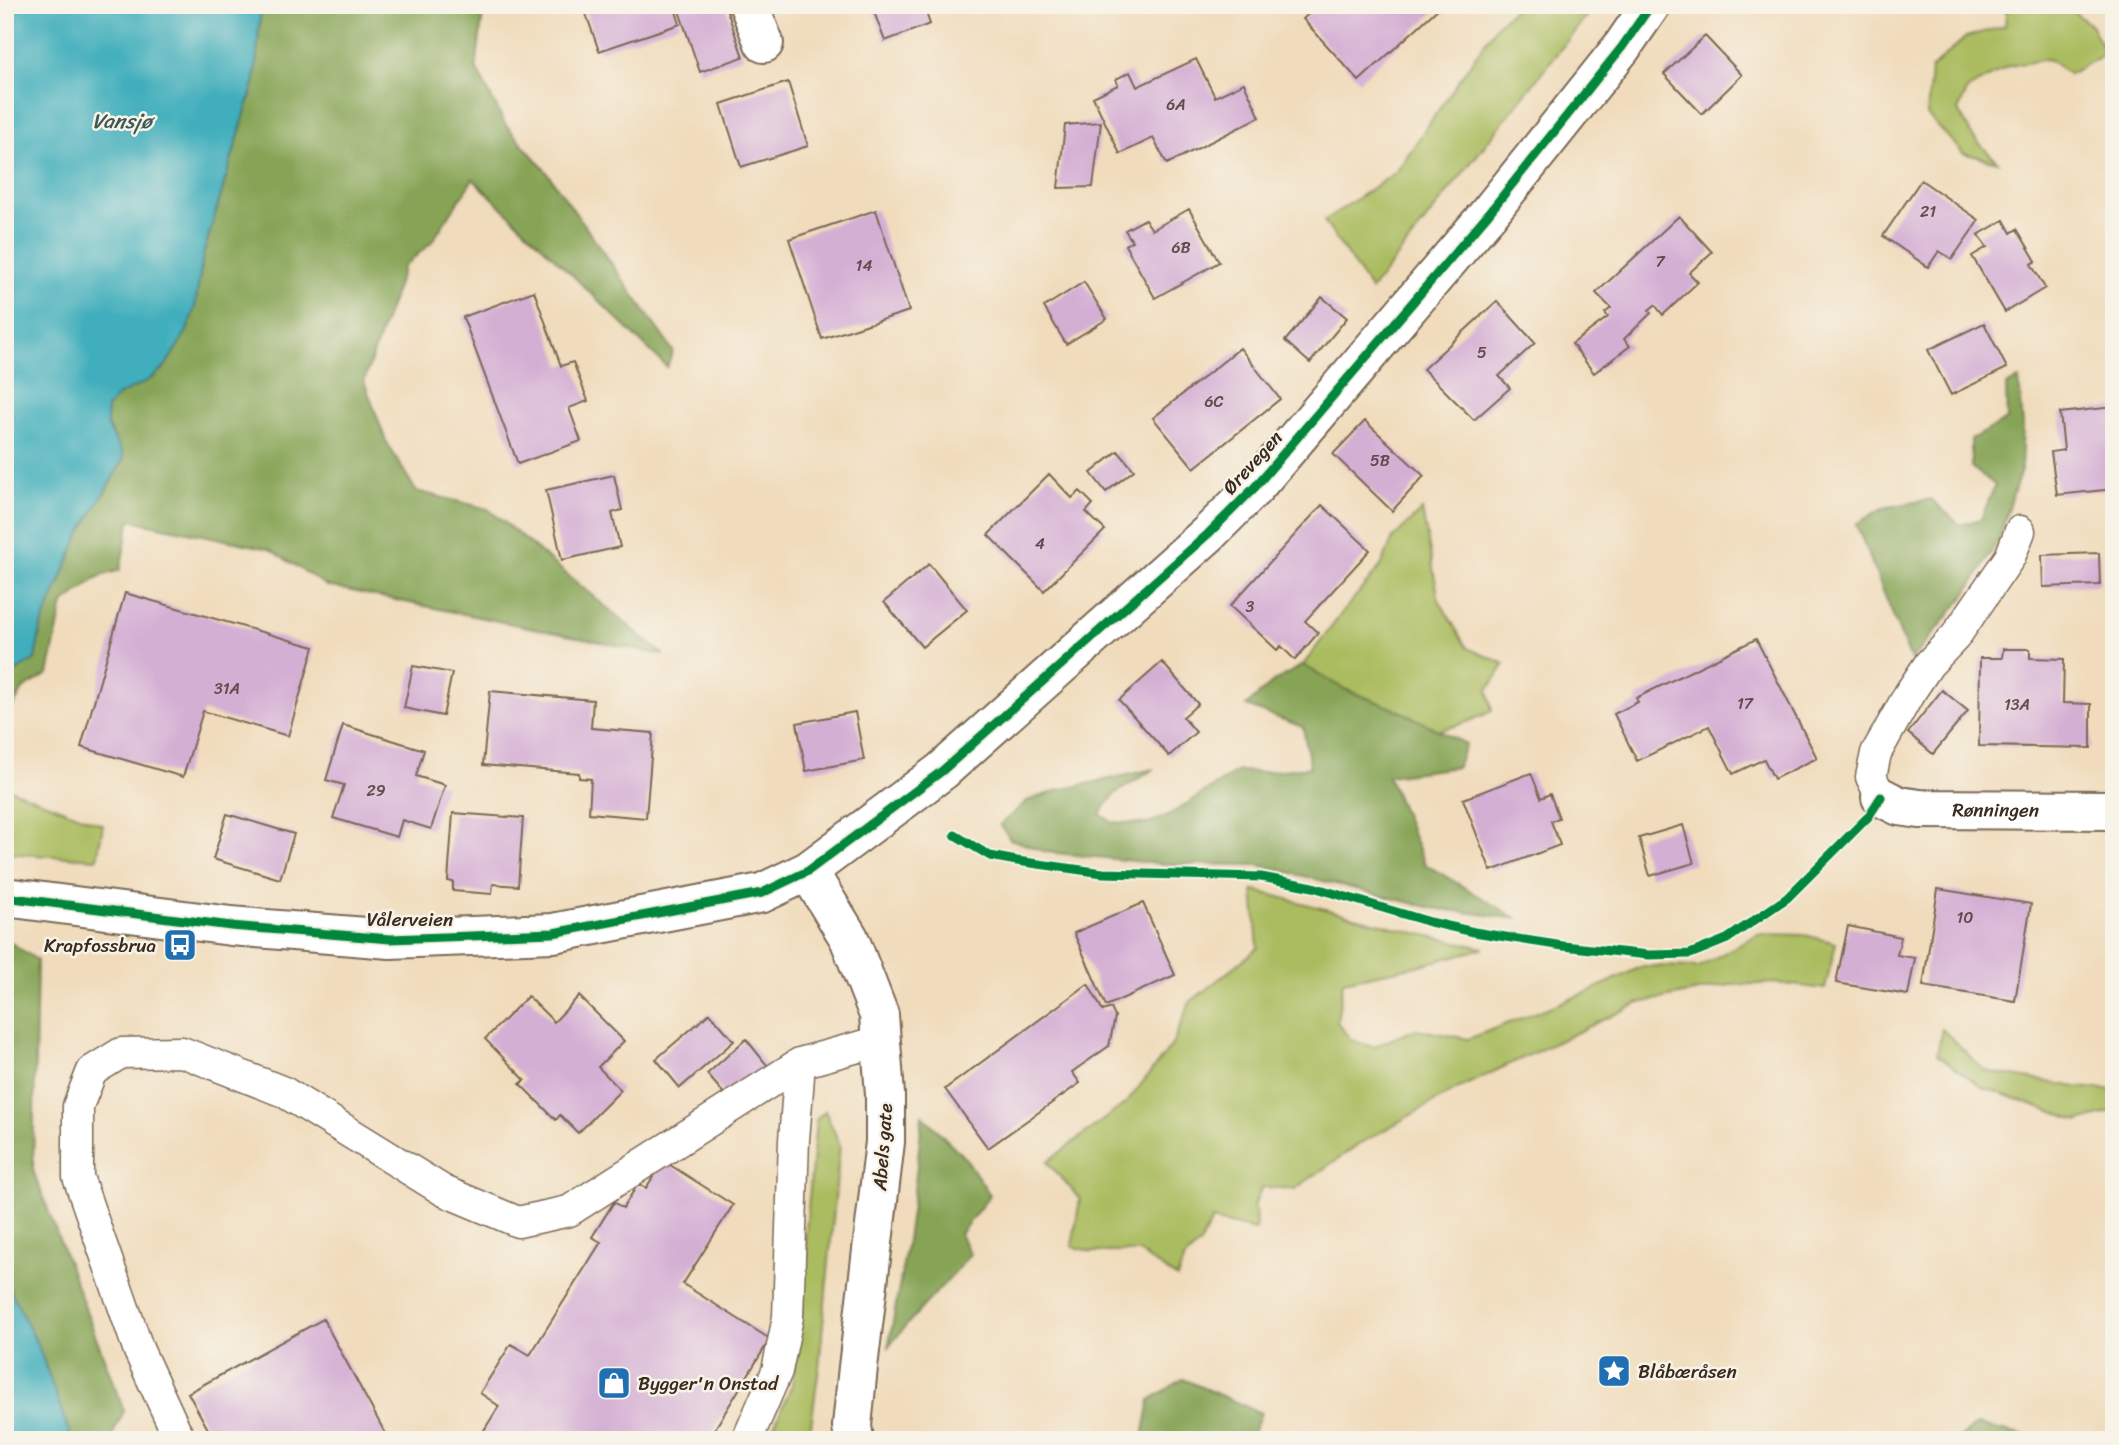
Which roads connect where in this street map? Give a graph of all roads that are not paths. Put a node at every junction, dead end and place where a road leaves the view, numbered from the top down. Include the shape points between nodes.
1 (749, 5) edge
2 (1651, 5) edge
3 (764, 43) dead end
4 (2020, 531) dead end
5 (1881, 797) joint
6 (2114, 810) edge
7 (808, 871) junction
8 (5, 897) edge
9 (880, 1041) junction
10 (800, 1063) junction
11 (180, 1440) edge
12 (747, 1440) edge
13 (854, 1440) edge

1 - 3 street
2 - 7 street, Ørevegen via 1489,213 1255,487 942,771
4 - 5 lane via 2010,557 1955,637 1929,664 1876,754 1871,777
5 - 6 street, Rønningen via 1920,809
7 - 8 street, Vålerveien via 762,893 553,933 390,939 231,926
7 - 9 street, Abels gate via 849,938 879,1015
9 - 10 lane
9 - 13 street, Abels gate via 885,1142 858,1367
10 - 11 lane via 569,1211 518,1222 444,1191 284,1091 182,1052 121,1053 92,1071 78,1106 78,1177 139,1351
10 - 12 lane via 788,1317 777,1371

